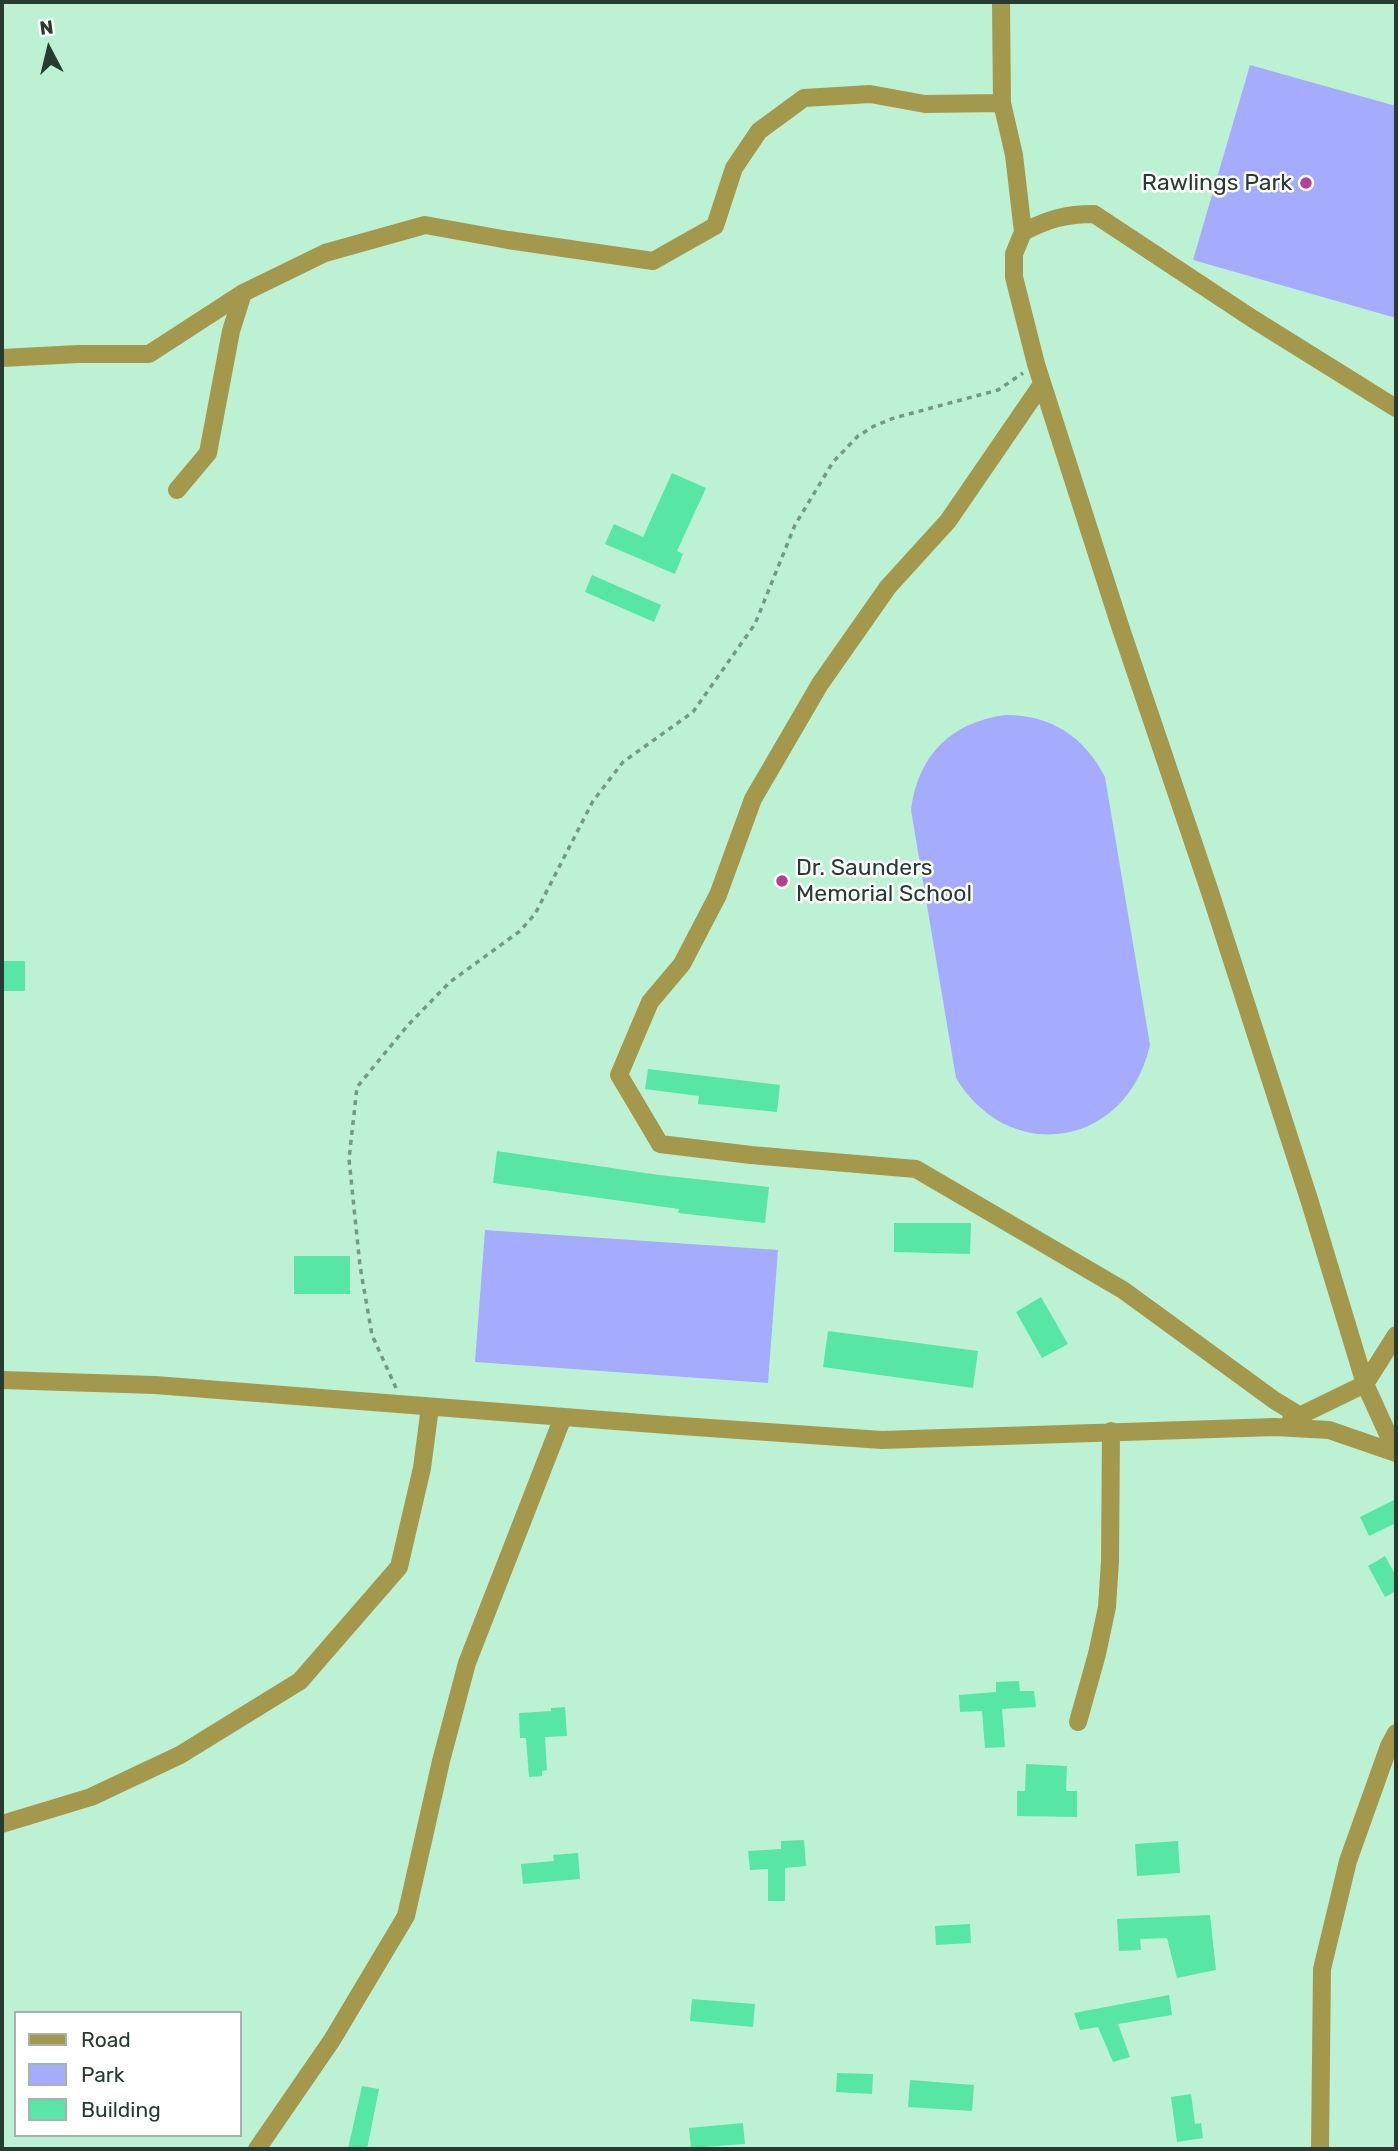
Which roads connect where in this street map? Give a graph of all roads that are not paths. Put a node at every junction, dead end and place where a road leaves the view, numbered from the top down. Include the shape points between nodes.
1 (1001, 2) edge
2 (1002, 103) junction
3 (1023, 232) junction
4 (243, 293) junction
5 (2, 358) edge
6 (1042, 383) junction
7 (1396, 408) edge
8 (177, 490) dead end
9 (1396, 1335) edge
10 (2, 1380) edge
11 (1365, 1384) junction
12 (430, 1407) junction
13 (1300, 1416) junction
14 (563, 1417) junction
15 (1275, 1427) junction
16 (1111, 1431) junction
17 (1396, 1452) edge
18 (1078, 1722) dead end
19 (1396, 1732) edge
20 (2, 1824) edge
21 (257, 2149) edge
22 (1320, 2149) edge

1 - 2 street
2 - 3 street
2 - 4 street via 925,104 870,94 804,98 759,131 734,169 715,226 653,261 425,225 325,253
3 - 6 street via 1014,254 1014,276
3 - 7 street via 1069,214 1094,214
4 - 5 street via 149,354
4 - 8 street via 231,331 208,453
6 - 11 street via 1309,1199
6 - 13 street via 948,521 888,587 820,684 753,799 718,895 682,964 650,1002 619,1075 660,1143 916,1169 1123,1290
9 - 11 street
10 - 12 street via 155,1385
11 - 13 street
11 - 17 street
12 - 14 street
12 - 20 street via 422,1468 399,1567 300,1681 180,1755 91,1797
13 - 15 street
14 - 16 street via 882,1440
14 - 21 street via 467,1663 406,1916 331,2040
15 - 16 street
15 - 17 street via 1329,1430
16 - 18 street via 1107,1607
19 - 22 street via 1348,1861 1322,1969

